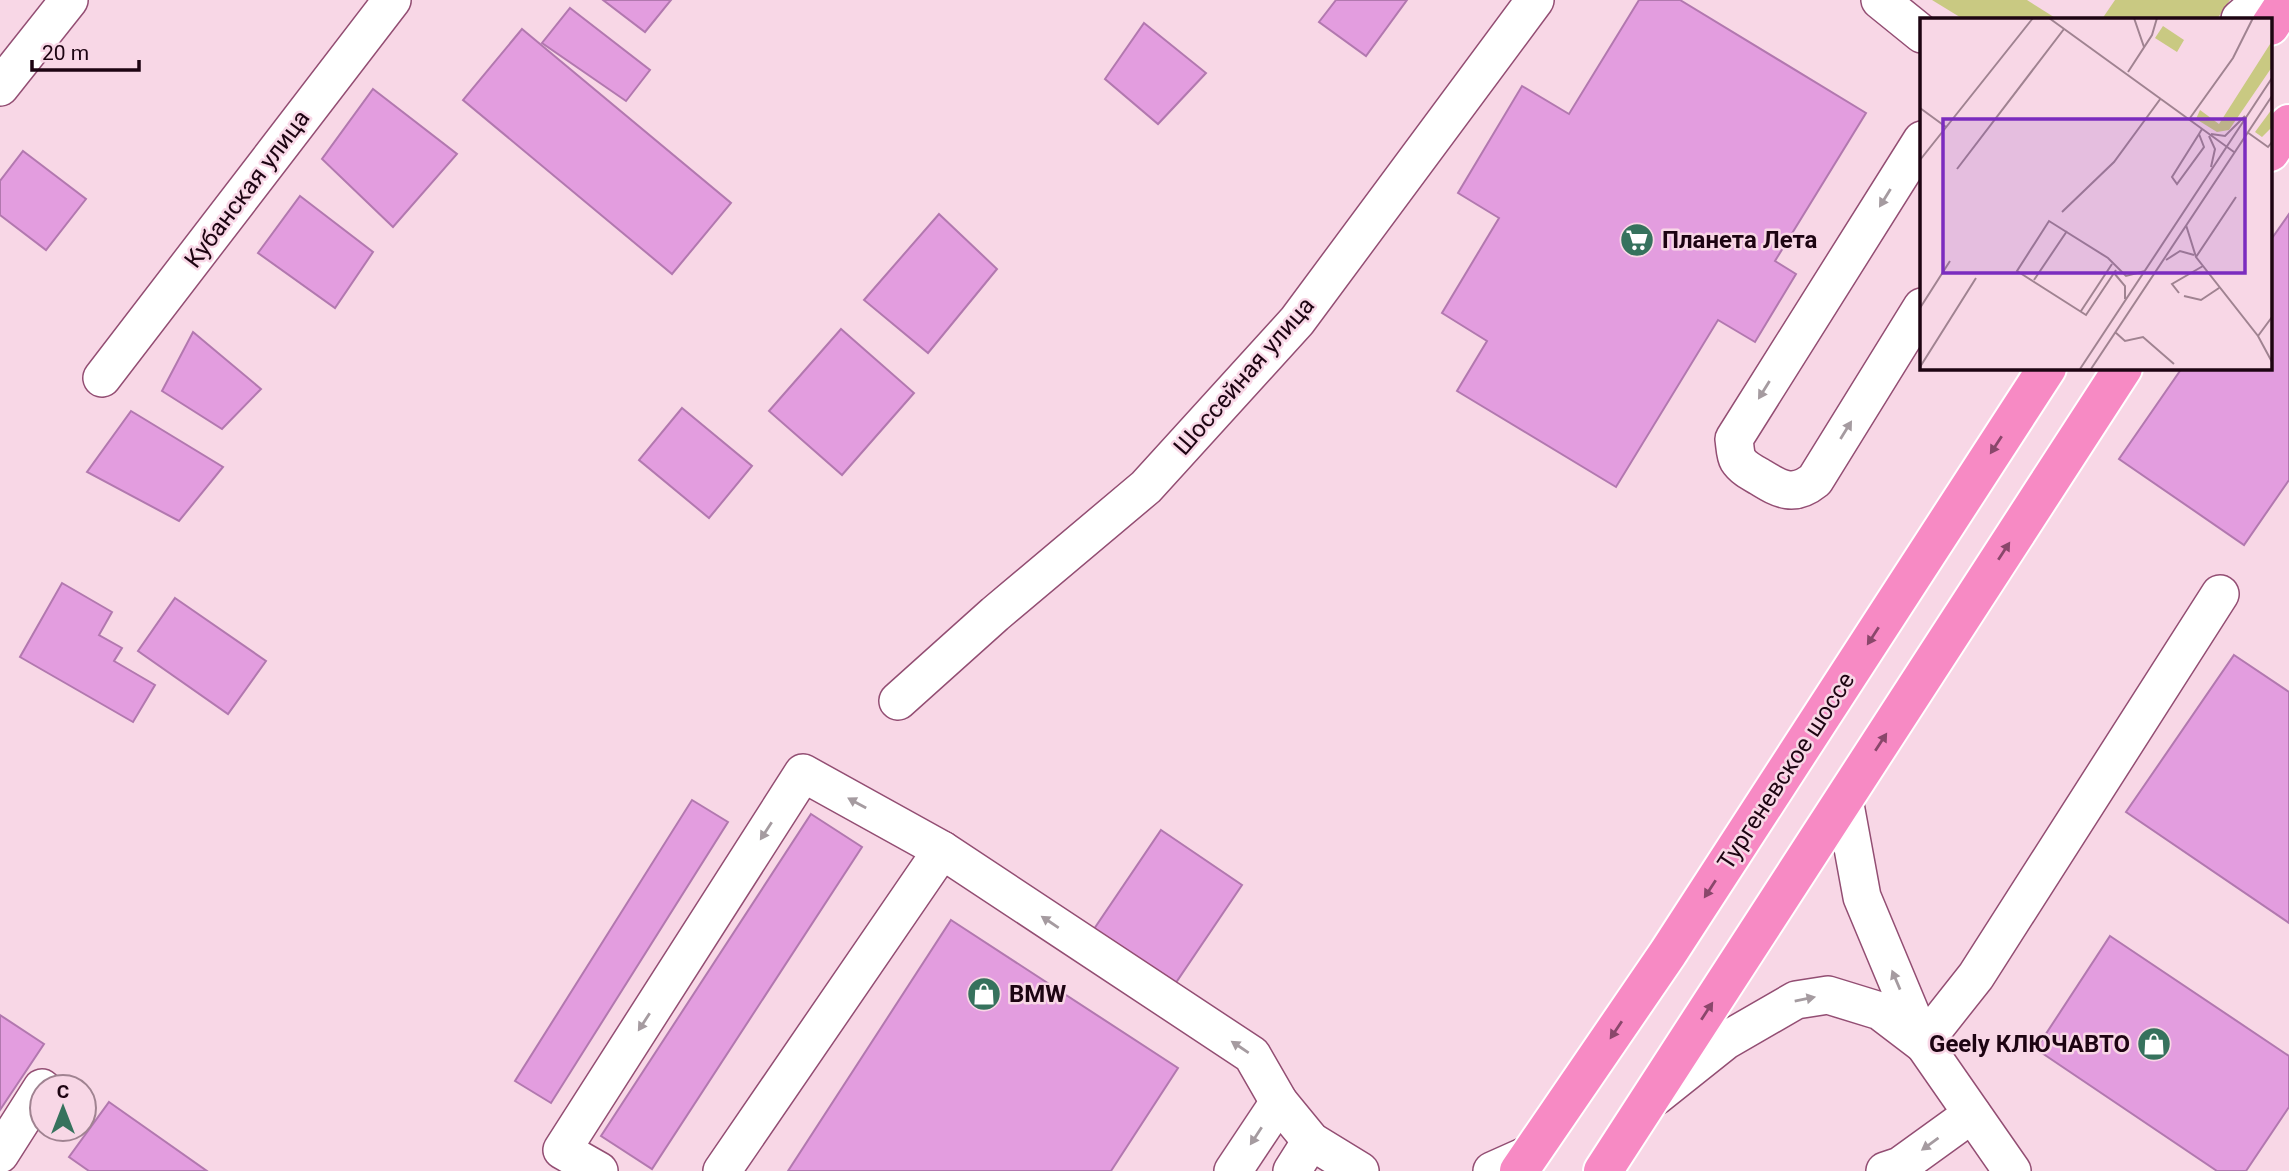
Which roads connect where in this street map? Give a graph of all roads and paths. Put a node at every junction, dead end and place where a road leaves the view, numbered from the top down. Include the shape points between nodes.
1 (69, 0) edge
2 (392, 0) edge
3 (1535, 0) edge
4 (1880, 0) edge
5 (2262, 0) edge
6 (2287, 0) edge
7 (2241, 18) edge
8 (2272, 23) edge
9 (1920, 32) edge
10 (7, 64) edge
11 (2289, 124) edge
12 (1920, 143) edge
13 (2272, 149) edge
14 (1920, 310) edge
15 (2122, 369) edge
16 (2036, 377) edge
17 (102, 378) dead end
18 (2220, 594) dead end
19 (898, 701) dead end
20 (1844, 799) junction
21 (942, 850) junction
22 (1923, 1043) junction
23 (1279, 1102) junction
24 (1647, 1103) junction
25 (28, 1110) edge
26 (1972, 1114) junction
27 (0, 1154) edge
28 (1300, 1163) edge
29 (1525, 1163) edge
30 (599, 1171) edge
31 (722, 1171) edge
32 (1233, 1171) edge
33 (1360, 1171) edge
34 (1492, 1171) edge
35 (1603, 1171) edge
36 (1885, 1171) edge
37 (2012, 1171) edge

1 - 10 street
2 - 17 street, Кубанская улица
3 - 19 street, Шоссейная улица via 1297,320 1217,409 1146,487
4 - 9 street
5 - 7 street
6 - 8 highway
11 - 13 highway
12 -> 14 street via 1734,439 1739,461 1778,488 1793,491 1815,480
20 -> 15 highway
16 -> 29 highway, Тургеневское шоссе via 1668,953
18 - 22 street via 1976,976
22 -> 20 street via 1862,897
24 -> 20 highway
23 -> 21 street via 1252,1055
21 -> 30 street via 803,773 562,1150
21 - 31 street
24 -> 22 street via 1726,1041 1796,1000 1828,995 1880,1011
22 - 26 street
23 - 28 street
23 -> 32 street
24 - 35 highway
25 - 27 street
26 -> 36 street via 1900,1166
26 - 37 street
28 - 33 street
29 - 34 street

